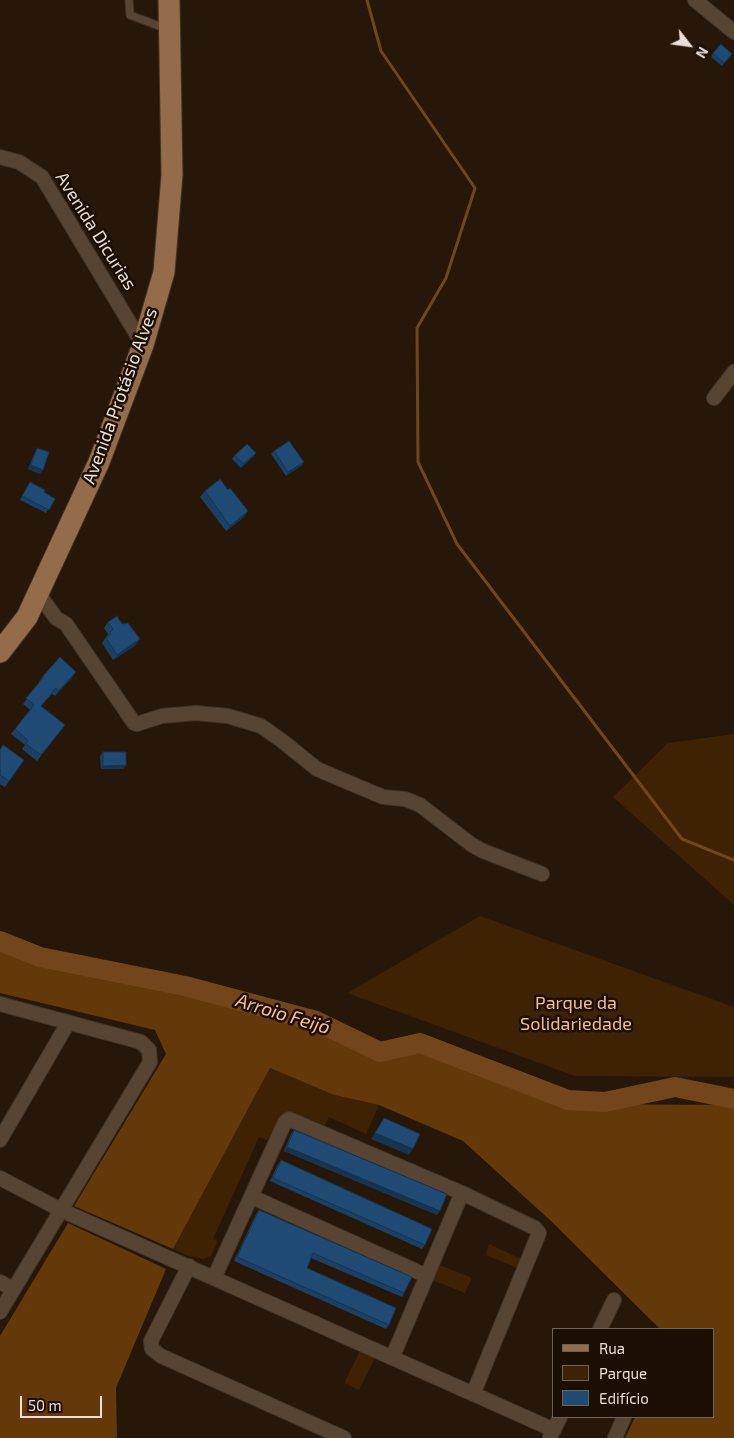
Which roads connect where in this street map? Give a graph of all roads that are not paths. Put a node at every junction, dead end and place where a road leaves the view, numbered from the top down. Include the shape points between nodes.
1 (130, 0) edge
2 (169, 0) edge
3 (695, 0) edge
4 (169, 30) junction
5 (734, 32) edge
6 (0, 157) edge
7 (144, 345) junction
8 (734, 372) edge
9 (714, 398) dead end
10 (38, 593) junction
11 (27, 617) junction
12 (56, 618) junction
13 (0, 652) edge
14 (542, 874) dead end
15 (0, 1004) edge
16 (68, 1023) junction
17 (0, 1140) edge
18 (0, 1178) edge
19 (462, 1193) junction
20 (252, 1197) junction
21 (61, 1210) junction
22 (189, 1266) junction
23 (427, 1276) junction
24 (214, 1278) junction
25 (0, 1282) edge
26 (13, 1289) junction
27 (614, 1300) dead end
28 (0, 1312) edge
29 (600, 1328) edge
30 (392, 1358) junction
31 (473, 1394) junction
32 (560, 1418) edge
33 (624, 1418) edge
34 (552, 1434) edge
35 (344, 1438) edge
36 (615, 1438) edge

1 - 4 lane via 130,15
2 - 4 main road, Avenida Protásio Alves
3 - 5 street
4 - 7 main road, Avenida Protásio Alves via 172,175 164,272
6 - 7 street, Avenida Dicurias via 19,162 42,177
7 - 10 main road, Avenida Protásio Alves via 99,462
8 - 9 street
10 - 11 main road, Avenida Protásio Alves
10 - 12 street
11 - 12 street
11 - 13 main road, Avenida Protásio Alves
12 - 14 street via 66,624 134,723 196,713 228,716 261,726 317,768 383,798 405,799 420,806 482,851
15 - 16 street
16 - 17 street
16 - 21 street via 142,1042 149,1050 150,1062
18 - 21 street
19 - 20 street via 290,1119
19 - 23 street
19 - 31 street via 535,1228 539,1233
20 - 23 street
20 - 24 street
21 - 22 street
21 - 26 street
22 - 24 street
22 - 35 street via 150,1341 152,1349 161,1356
23 - 30 street
24 - 30 street
25 - 26 street
26 - 28 street
27 - 29 street
30 - 31 street
31 - 34 street
32 - 34 street
33 - 36 street

